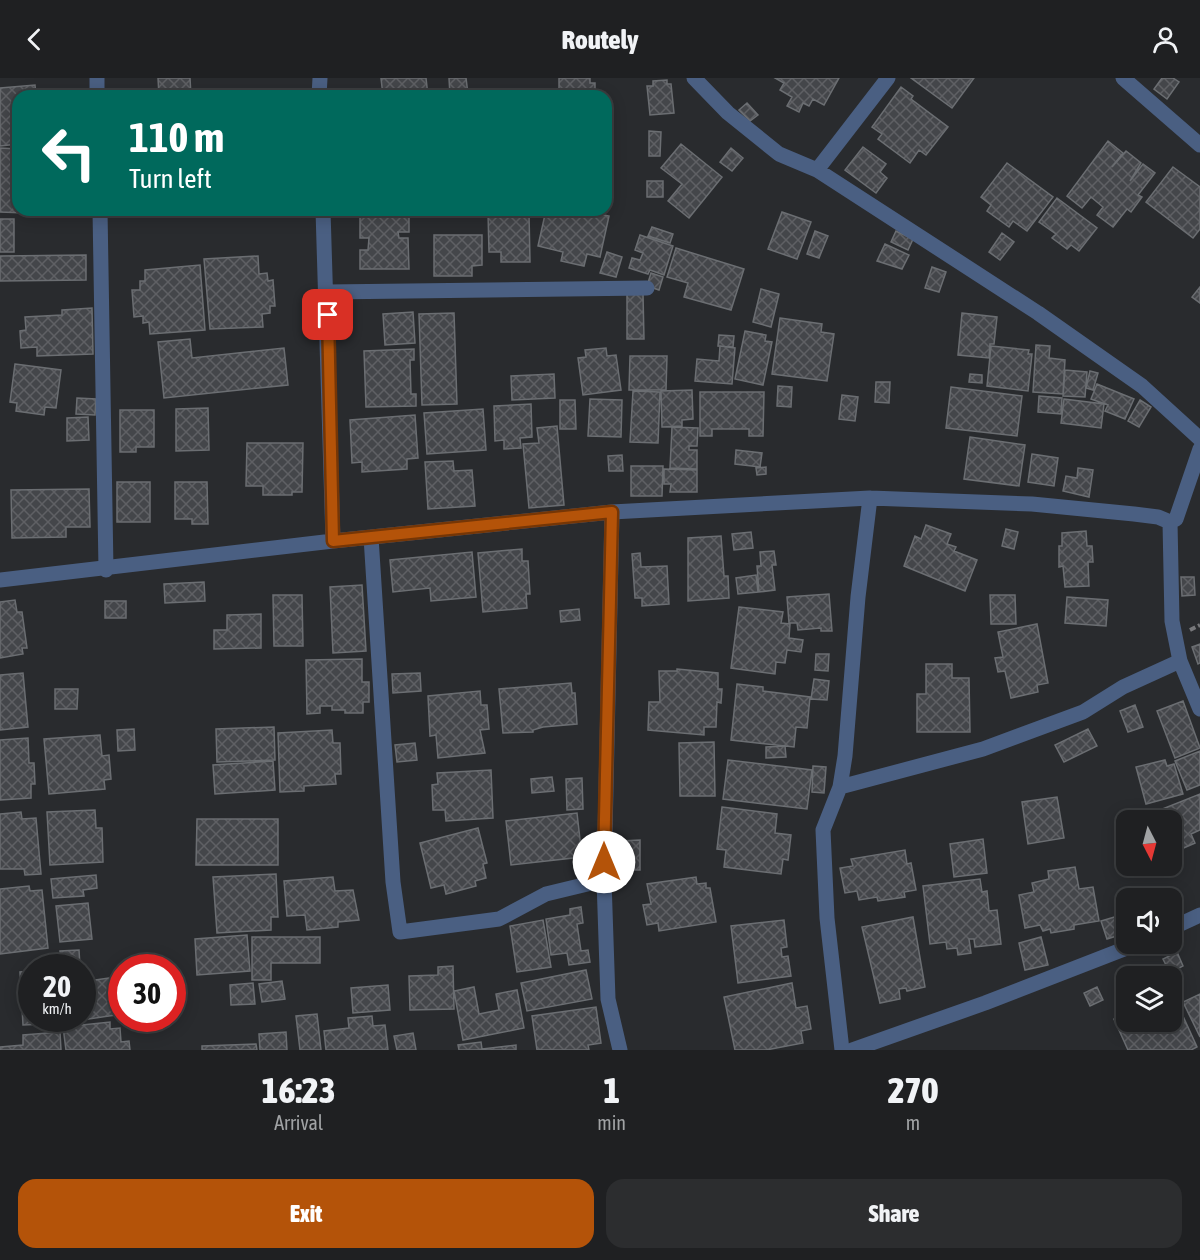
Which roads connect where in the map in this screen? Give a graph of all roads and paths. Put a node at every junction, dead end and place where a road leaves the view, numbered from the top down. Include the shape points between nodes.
1 (694, 78) edge
2 (888, 78) edge
3 (1123, 78) edge
4 (1200, 145) edge
5 (817, 170) junction
6 (100, 216) edge
7 (323, 216) edge
8 (647, 288) dead end
9 (327, 292) junction
10 (1200, 438) edge
11 (1200, 449) edge
12 (870, 498) junction
13 (612, 512) junction
14 (1170, 522) junction
15 (371, 537) junction
16 (333, 541) junction
17 (106, 570) junction
18 (0, 580) edge
19 (1180, 661) junction
20 (1200, 709) edge
21 (840, 788) junction
22 (604, 880) junction
23 (1200, 915) edge
24 (1182, 923) edge
25 (1116, 952) edge
26 (620, 1050) edge
27 (842, 1050) edge
28 (852, 1050) edge

1 - 5 street via 728,113 779,154
2 - 5 street
3 - 4 street
5 - 10 street via 1132,379
6 - 17 street
7 - 9 street
8 - 9 street
9 - 16 street
11 - 14 street via 1176,519
12 - 13 street
12 - 14 street via 1032,504 1134,514
12 - 21 street
13 - 15 street
13 - 22 street
14 - 19 street via 1172,621
15 - 16 street
15 - 22 street via 393,882 400,932 499,919 546,894
16 - 17 street
17 - 18 street
19 - 20 street
19 - 21 street via 1072,716 983,749
21 - 27 street via 823,830 827,918
22 - 26 street via 608,999
23 - 24 street
25 - 28 street

